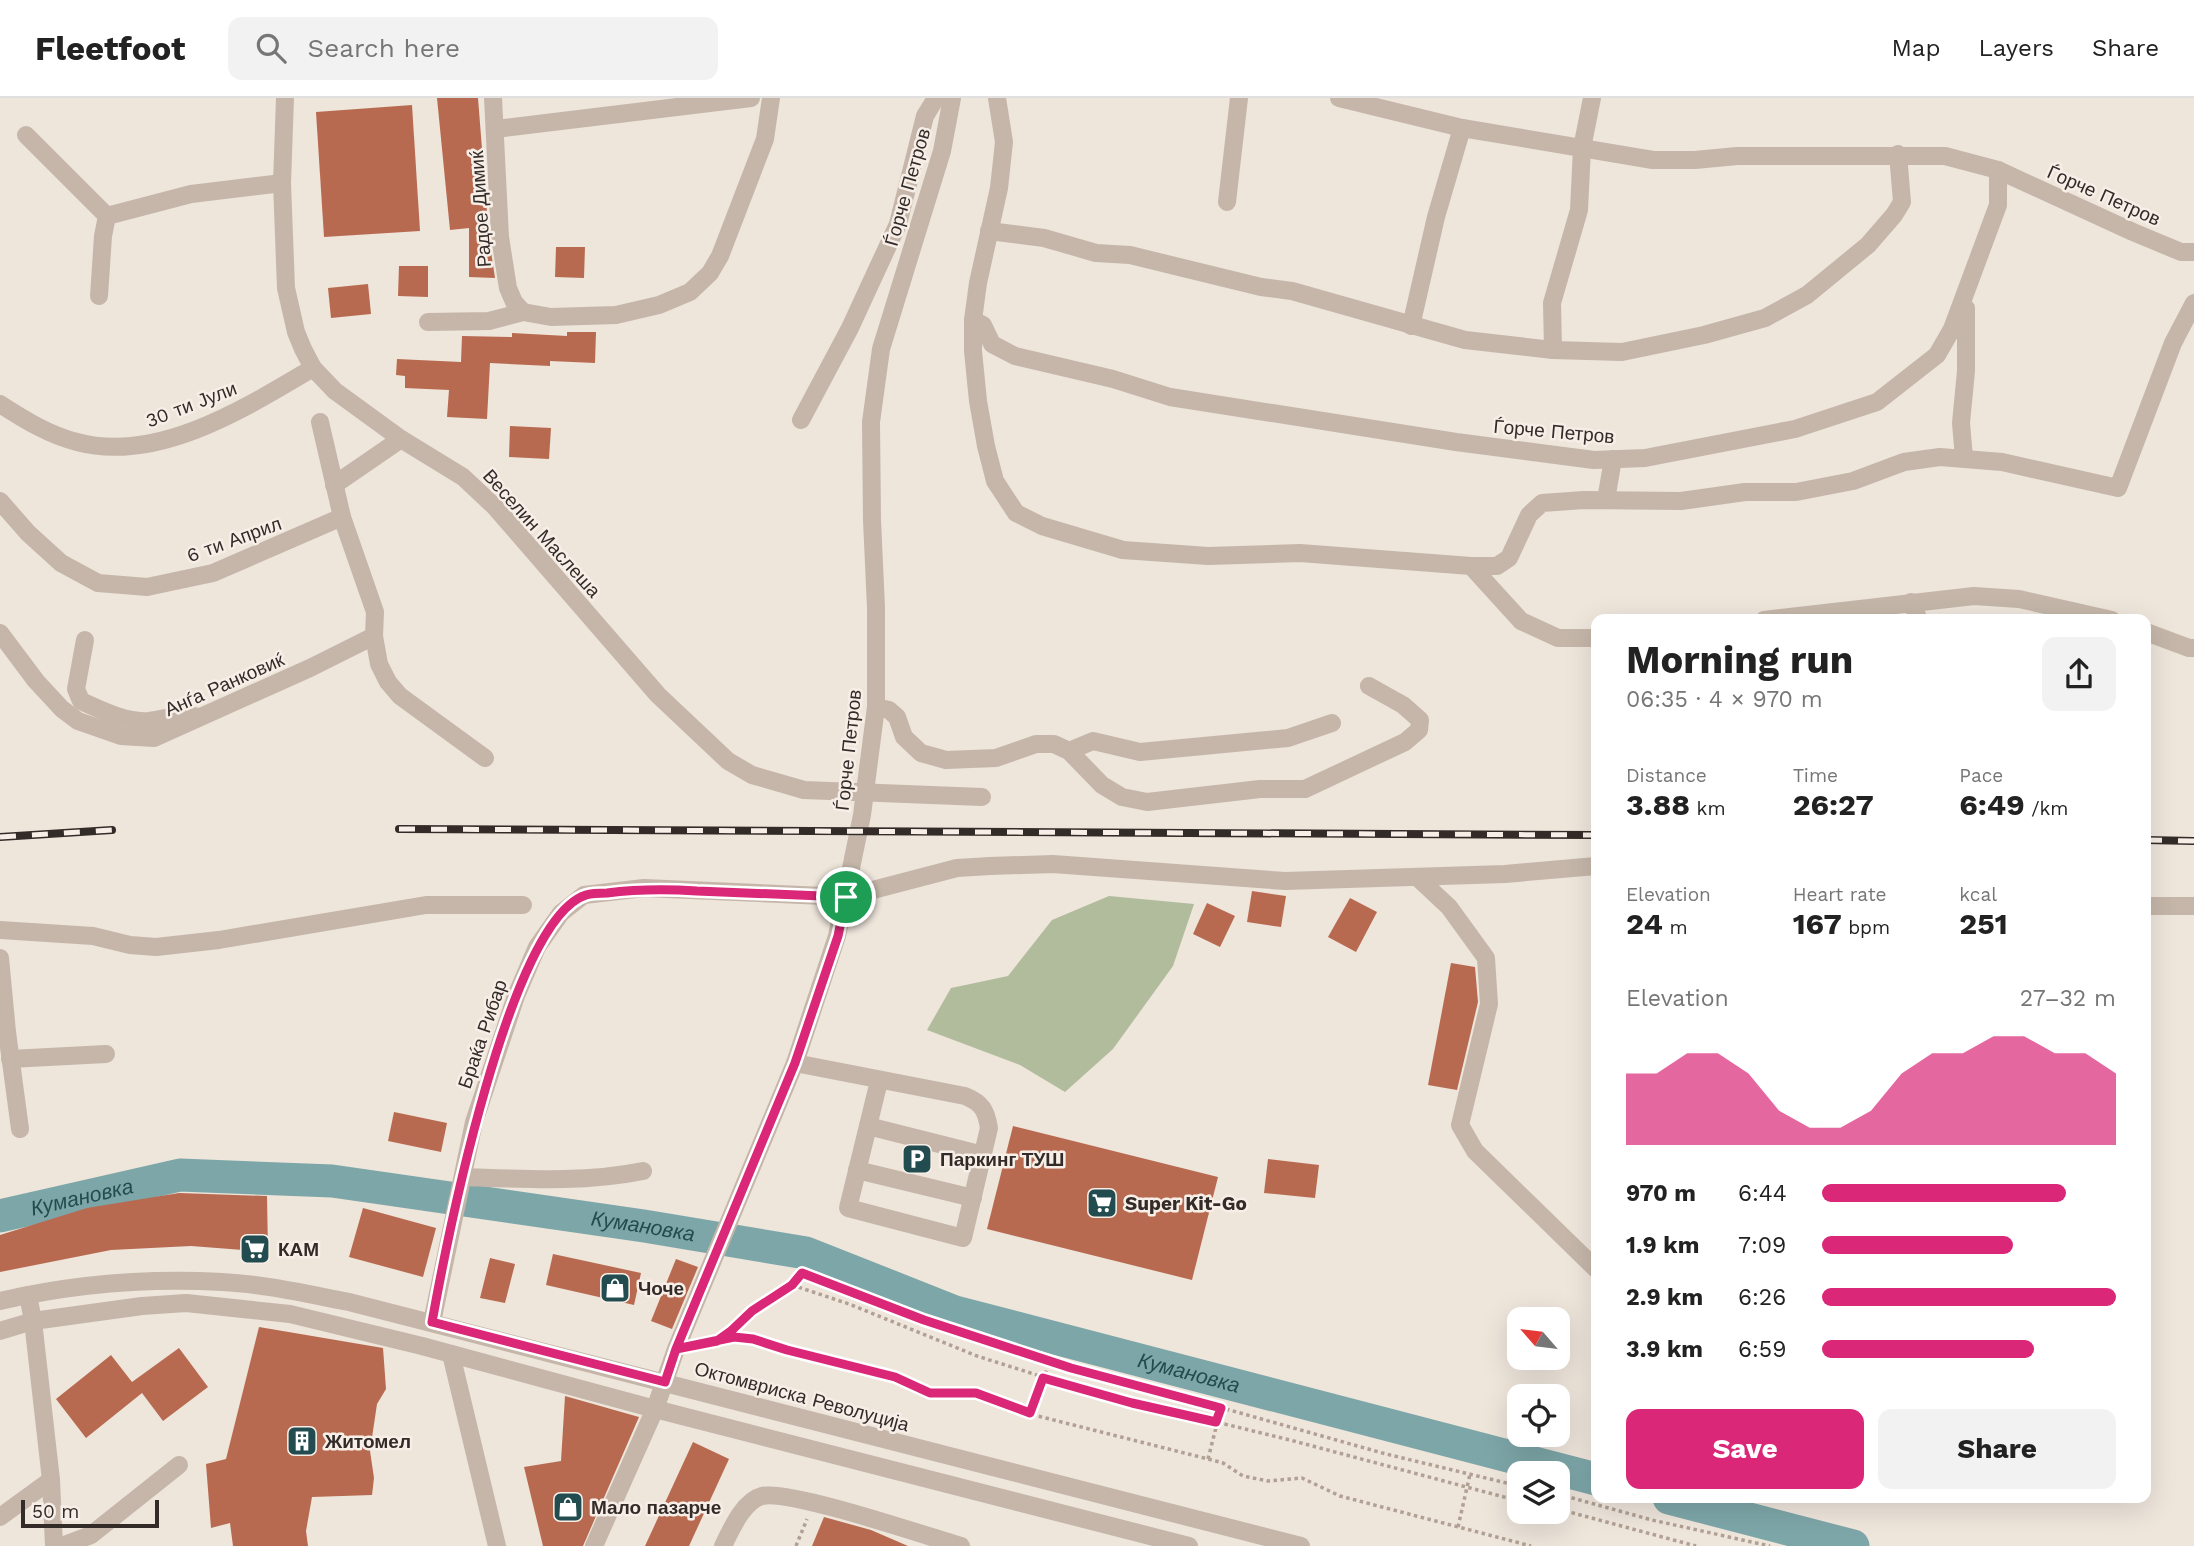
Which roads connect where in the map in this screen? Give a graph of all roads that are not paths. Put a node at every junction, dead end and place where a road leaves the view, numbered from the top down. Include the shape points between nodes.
1 (285, 98) edge
2 (494, 98) edge
3 (751, 98) edge
4 (771, 98) edge
5 (936, 98) edge
6 (952, 98) edge
7 (997, 98) edge
8 (1240, 98) edge
9 (1339, 98) edge
10 (1592, 98) edge
11 (1462, 128) junction
12 (496, 129) junction
13 (26, 135) dead end
14 (1582, 148) junction
15 (1898, 154) junction
16 (1998, 170) junction
17 (282, 183) junction
18 (1227, 202) dead end
19 (107, 216) junction
20 (989, 231) junction
21 (2194, 252) edge
22 (1967, 288) junction
23 (99, 296) dead end
24 (2194, 303) edge
25 (523, 312) junction
26 (973, 320) junction
27 (428, 322) dead end
28 (1411, 326) junction
29 (1553, 349) junction
30 (313, 368) junction
31 (0, 404) edge
32 (801, 420) dead end
33 (320, 422) dead end
34 (401, 439) junction
35 (1964, 458) junction
36 (1614, 459) junction
37 (334, 485) junction
38 (1606, 500) junction
39 (0, 501) edge
40 (342, 517) junction
41 (1471, 566) junction
42 (1911, 602) junction
43 (1821, 614) edge
44 (1916, 614) edge
45 (2085, 614) edge
46 (0, 633) edge
47 (2151, 634) edge
48 (374, 636) junction
49 (1591, 638) edge
50 (85, 640) dead end
51 (2194, 648) edge
52 (1369, 685) dead end
53 (876, 707) junction
54 (198, 717) junction
55 (1332, 723) dead end
56 (1069, 751) junction
57 (485, 758) dead end
58 (982, 797) dead end
59 (1591, 866) edge
60 (1418, 878) junction
61 (846, 897) junction
62 (523, 905) dead end
63 (2151, 905) edge
64 (2194, 906) edge
65 (0, 930) edge
66 (0, 958) edge
67 (106, 1054) dead end
68 (10, 1059) junction
69 (795, 1063) junction
70 (878, 1081) junction
71 (868, 1126) junction
72 (20, 1129) dead end
73 (983, 1156) junction
74 (857, 1170) junction
75 (643, 1171) dead end
76 (464, 1177) junction
77 (973, 1198) junction
78 (1591, 1264) edge
79 (27, 1294) junction
80 (0, 1301) edge
81 (33, 1321) junction
82 (432, 1322) junction
83 (0, 1331) edge
84 (451, 1354) junction
85 (665, 1382) junction
86 (655, 1409) junction
87 (179, 1465) dead end
88 (51, 1480) junction
89 (0, 1517) edge
90 (54, 1546) edge
91 (62, 1546) edge
92 (497, 1546) edge
93 (594, 1546) edge
94 (723, 1546) edge
95 (961, 1546) edge
96 (1189, 1546) edge
97 (1301, 1546) edge

1 - 17 street, Веселин Маслеша
2 - 12 street, Радое Димиќ
3 - 12 street
4 - 25 street via 765,139 720,256 690,292 616,315 551,317
5 - 32 street via 925,116 898,224
6 - 53 street, Ѓорче Петров via 942,151 881,349 871,422
7 - 20 street via 1004,142
8 - 18 street
9 - 11 street, Ѓорче Петров
10 - 14 street
11 - 14 street, Ѓорче Петров
11 - 28 street
12 - 25 street, Радое Димиќ via 500,237 508,288
13 - 19 street
14 - 15 street, Ѓорче Петров via 1653,160
14 - 29 street via 1578,210 1552,303
15 - 16 street, Ѓорче Петров via 1945,156
15 - 29 street via 1902,202 1894,215 1868,245 1807,295 1765,318 1704,335 1622,352
16 - 21 street, Ѓорче Петров via 2133,232 2181,252
16 - 22 street, Ѓорче Петров via 1998,205
17 - 19 street via 191,194
17 - 30 street, Веселин Маслеша via 286,288 296,332
19 - 23 street
20 - 26 street
20 - 28 street via 1044,238 1096,253 1130,254 1293,291
22 - 35 street via 1961,424
22 - 36 street, Ѓорче Петров via 1937,355 1877,402 1795,429 1645,458
24 - 35 street via 2173,343 2119,488 2002,461
25 - 27 street via 489,321
26 - 36 street, Ѓорче Петров via 983,325 992,344 1015,356 1170,397 1468,443
26 - 41 street via 978,401 995,481 1016,513 1042,526 1124,550 1208,556 1300,553
28 - 29 street via 1465,340
30 - 31 street, 30 ти Јули via 244,408 172,438 127,448 79,443 38,428
30 - 34 street, Веселин Маслеша via 335,391
33 - 37 street
34 - 37 street
34 - 58 street, Веселин Маслеша via 463,477 495,507 657,695 728,761 751,775 804,790
35 - 38 street via 1903,462 1853,481 1796,492 1745,492 1681,501
36 - 38 street
37 - 40 street
38 - 41 street via 1542,503 1529,515 1508,558 1497,566
39 - 40 street, 6 ти Април via 61,564 98,583 147,587 213,573
40 - 48 street via 375,612
41 - 49 street via 1521,621 1558,638
42 - 43 street
42 - 44 street
42 - 45 street via 1974,596 2019,599
46 - 54 street, Анѓа Ранковиќ via 36,681 78,721 121,736 154,738
47 - 51 street
48 - 54 street, Анѓа Ранковиќ
48 - 57 street via 379,664 400,696
50 - 54 street via 76,689 81,701 109,714 147,721 186,713
52 - 56 street via 1420,720 1419,730 1405,742 1304,789 1260,789 1147,802 1122,797 1102,785
53 - 56 street via 897,717 904,737 921,753 946,760 996,758 1036,744 1054,744
53 - 61 street, Ѓорче Петров
55 - 56 street via 1289,738 1140,752 1093,741
59 - 60 street
60 - 61 street via 1285,881 1053,864 990,866 957,868
60 - 78 street via 1449,907 1486,958 1489,1004 1460,1125 1475,1151
61 - 69 street, Ѓорче Петров via 838,936
61 - 76 street, Браќа Рибар via 644,888 584,895 561,913 537,947 516,996 474,1122
62 - 65 street via 426,905 156,947 93,936
63 - 64 street
66 - 68 street
67 - 68 street
68 - 72 street
69 - 70 street
69 - 85 street, Ѓорче Петров
70 - 71 street
70 - 73 street via 979,1102 989,1128
71 - 73 street
71 - 74 street
73 - 77 street
74 - 77 street
74 - 77 street via 848,1208 963,1238
75 - 76 street via 551,1180
76 - 82 street, Браќа Рибар
79 - 80 street, Октомвриска Револуција
79 - 81 street
79 - 82 street, Октомвриска Револуција via 133,1280 225,1282 349,1302
81 - 83 street
81 - 84 street via 142,1306 228,1306 290,1314
81 - 88 street
82 - 85 street, Октомвриска Револуција
84 - 86 street
84 - 92 street
85 - 86 street, Ѓорче Петров
85 - 97 street, Октомвриска Револуција
86 - 93 street, Ѓорче Петров
86 - 96 street
87 - 91 street via 91,1535
88 - 89 street
88 - 90 street
94 - 95 street via 753,1500 775,1495

